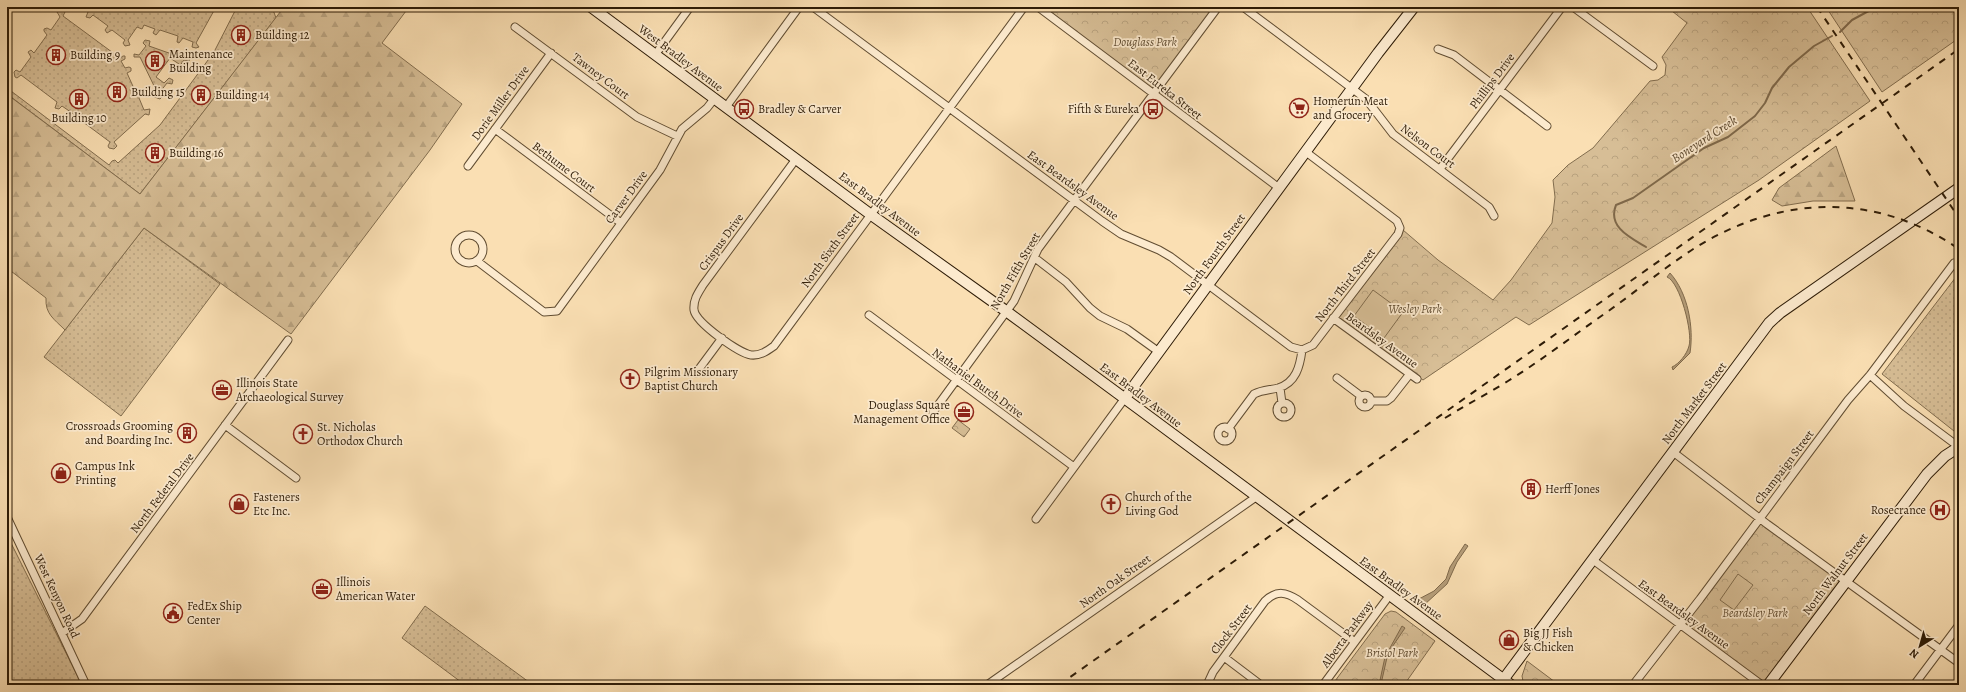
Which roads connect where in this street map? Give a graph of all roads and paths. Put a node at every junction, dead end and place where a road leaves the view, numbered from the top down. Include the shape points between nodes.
1 (591, 7) edge
2 (690, 7) edge
3 (799, 7) edge
4 (813, 7) edge
5 (1024, 7) edge
6 (1038, 7) edge
7 (1218, 7) edge
8 (1243, 7) edge
9 (1414, 7) edge
10 (1562, 7) edge
11 (1573, 7) edge
12 (515, 27) dead end
13 (1438, 49) dead end
14 (551, 53) junction
15 (655, 55) junction
16 (1653, 66) dead end
17 (1352, 88) junction
18 (1499, 89) junction
19 (1154, 95) junction
20 (714, 99) junction
21 (726, 107) junction
22 (949, 108) junction
23 (1546, 126) dead end
24 (494, 129) junction
25 (755, 129) joint
26 (677, 136) junction
27 (1306, 152) junction
28 (796, 159) junction
29 (468, 166) dead end
30 (1440, 169) junction
31 (1279, 188) junction
32 (1959, 188) edge
33 (1074, 201) junction
34 (870, 214) junction
35 (1494, 216) dead end
36 (621, 223) junction
37 (1035, 258) junction
38 (477, 261) junction
39 (1954, 263) dead end
40 (1208, 284) junction
41 (1006, 311) junction
42 (869, 316) dead end
43 (1333, 318) junction
44 (722, 338) junction
45 (288, 340) dead end
46 (1302, 350) junction
47 (1159, 352) junction
48 (696, 373) dead end
49 (1409, 375) junction
50 (1870, 375) junction
51 (1337, 378) dead end
52 (1417, 379) dead end
53 (956, 380) junction
54 (1280, 388) junction
55 (1125, 398) junction
56 (1282, 403) dead end
57 (933, 412) dead end
58 (225, 425) junction
59 (1228, 429) dead end
60 (1959, 447) edge
61 (1673, 452) junction
62 (1074, 467) junction
63 (296, 478) dead end
64 (1256, 496) junction
65 (7, 517) edge
66 (1760, 518) junction
67 (1036, 519) dead end
68 (1593, 560) junction
69 (1846, 582) junction
70 (1389, 596) junction
71 (1680, 624) junction
72 (1959, 625) edge
73 (62, 633) junction
74 (1355, 642) junction
75 (1941, 650) junction
76 (1224, 657) junction
77 (1959, 663) edge
78 (1505, 683) edge
79 (86, 685) edge
80 (987, 685) edge
81 (1207, 685) edge
82 (1261, 685) edge
83 (1323, 685) edge
84 (1633, 685) edge
85 (1762, 685) edge
86 (1768, 685) edge
87 (1914, 685) edge

1 - 15 street, West Bradley Avenue
2 - 15 street
3 - 21 street
4 - 22 street, East Beardsley Avenue
5 - 22 street, North Sixth Street
6 - 19 street, East Eureka Street
7 - 19 street, North Fifth Street
8 - 17 street, Nelson Court
9 - 17 street, North Fourth Street
10 - 18 street, Phillips Drive
11 - 16 street
12 - 14 street, Tawney Court
13 - 18 street via 1454,55
14 - 24 street, Dorie Miller Drive
14 - 26 street, Tawney Court via 637,117
15 - 20 street, West Bradley Avenue
17 - 27 street, North Fourth Street
17 - 30 street, Nelson Court via 1372,104 1393,134
18 - 23 street
18 - 30 street, Phillips Drive
19 - 31 street, East Eureka Street
19 - 33 street, North Fifth Street
20 - 21 street, West Bradley Avenue
20 - 26 street, Carver Drive via 707,108 687,123
21 - 25 street, West Bradley Avenue
22 - 33 street, East Beardsley Avenue
22 - 34 street, North Sixth Street
24 - 29 street, Dorie Miller Drive
24 - 36 street, Bethume Court
25 - 28 street, East Bradley Avenue
26 - 36 street, Carver Drive via 660,170
27 - 31 street, North Fourth Street
27 - 43 street, North Third Street via 1384,210 1397,221 1400,228 1375,266
28 - 34 street, East Bradley Avenue
28 - 44 street, Crispus Drive via 696,295 695,314
30 - 35 street, Nelson Court via 1489,207
31 - 40 street, North Fourth Street
32 - 61 street, North Market Street via 1780,313 1761,334
33 - 37 street, North Fifth Street via 1038,249
33 - 40 street, East Beardsley Avenue via 1121,234 1159,250
34 - 41 street, East Bradley Avenue
34 - 44 street, North Sixth Street via 774,346 768,351 751,355
36 - 38 street, Carver Drive via 556,311 544,312
37 - 41 street, North Fifth Street via 1022,286
37 - 47 street via 1066,282 1100,316 1127,329
38 - 38 street via 463,262 456,255 456,245 462,238 470,235 481,242 484,250
39 - 50 street, Champaign Street
40 - 46 street, East Beardsley Avenue via 1291,346
40 - 47 street, North Fourth Street
41 - 53 street, North Fifth Street
41 - 55 street, East Bradley Avenue
42 - 53 street, Nathaniel Burch Drive
43 - 46 street, North Third Street via 1313,345
43 - 49 street, Beardsley Avenue
44 - 48 street
45 - 58 street, North Federal Drive
46 - 54 street via 1298,371
47 - 55 street, North Fourth Street
49 - 51 street via 1391,398 1387,401 1371,401 1368,406 1362,406 1359,401 1361,396
49 - 52 street, Beardsley Avenue
50 - 60 street via 1904,406
50 - 66 street, Champaign Street via 1848,400
53 - 57 street, North Fifth Street
53 - 62 street, Nathaniel Burch Drive
54 - 56 street
54 - 59 street via 1254,394
55 - 62 street, North Fourth Street
55 - 64 street, East Bradley Avenue
58 - 63 street
58 - 73 street, North Federal Drive via 82,619
60 - 69 street, North Walnut Street via 1945,456 1927,474
61 - 66 street
61 - 68 street, North Market Street
62 - 67 street, North Fourth Street
64 - 70 street, East Bradley Avenue
64 - 80 street, North Oak Street
65 - 73 street, West Kenyon Road
66 - 69 street
66 - 71 street, Champaign Street
68 - 71 street, East Beardsley Avenue
68 - 78 street, North Market Street
69 - 75 street
69 - 86 street, North Walnut Street
70 - 74 street, Alberta Parkway
70 - 78 street, East Bradley Avenue
71 - 84 street, Champaign Street
71 - 85 street, East Beardsley Avenue
72 - 75 street
73 - 79 street, West Kenyon Road
74 - 76 street, Clock Street via 1289,594 1279,592 1265,601
74 - 83 street, Alberta Parkway
75 - 77 street
75 - 87 street
76 - 81 street, Clock Street
76 - 82 street

